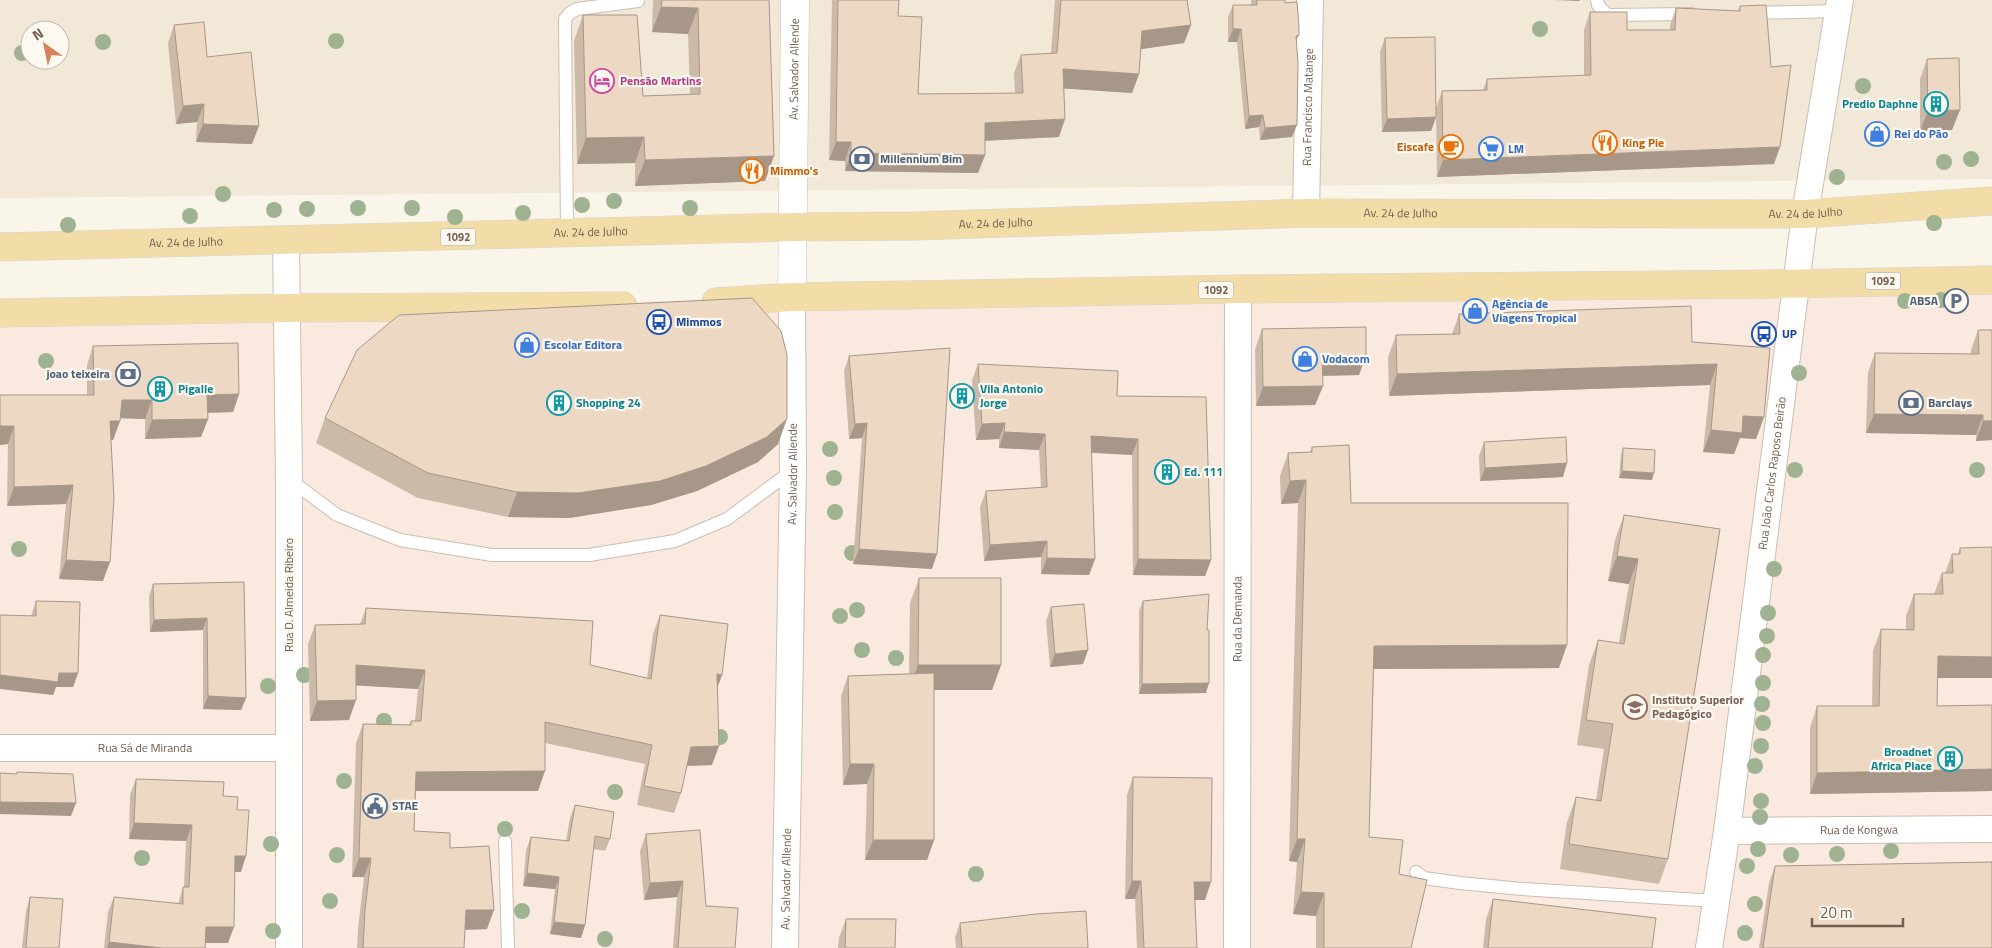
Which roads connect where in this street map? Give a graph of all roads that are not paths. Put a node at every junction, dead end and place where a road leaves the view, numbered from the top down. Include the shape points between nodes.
1 (795, 0) edge
2 (1310, 0) edge
3 (1597, 0) edge
4 (638, 1) dead end
5 (1839, 6) edge
6 (1742, 13) edge
7 (1704, 14) edge
8 (1992, 201) edge
9 (1306, 213) junction
10 (1805, 214) junction
11 (794, 227) junction
12 (567, 234) junction
13 (286, 241) junction
14 (0, 247) edge
15 (1992, 280) edge
16 (1797, 283) junction
17 (1238, 289) junction
18 (792, 297) junction
19 (688, 304) edge
20 (650, 306) edge
21 (287, 308) junction
22 (0, 313) edge
23 (793, 470) junction
24 (289, 479) junction
25 (0, 748) edge
26 (289, 748) junction
27 (1992, 829) edge
28 (1727, 831) junction
29 (505, 841) dead end
30 (1416, 872) dead end
31 (1715, 902) junction
32 (289, 948) edge
33 (508, 948) edge
34 (785, 948) edge
35 (1237, 948) edge
36 (1709, 948) edge

1 - 11 street, Av. Salvador Allende
2 - 9 street, Rua Francisco Matange
3 - 7 lane via 1607,15
4 - 12 lane via 577,9 564,19
5 - 6 lane
5 - 10 street, Rua João Carlos Raposo Beirão
8 - 10 main road, Av. 24 de Julho / 1092
9 - 10 main road, Av. 24 de Julho / 1092
9 - 11 main road, Av. 24 de Julho / 1092
10 - 16 street, Rua João Carlos Raposo Beirão
11 - 12 main road, Av. 24 de Julho / 1092
11 - 18 street, Av. Salvador Allende
12 - 13 main road, Av. 24 de Julho / 1092
13 - 14 main road, Av. 24 de Julho / 1092
13 - 21 street, Rua D. Almeida Ribeiro
15 - 16 main road, 1092
16 - 17 main road, 1092
16 - 28 street, Rua João Carlos Raposo Beirão
17 - 18 main road, 1092
17 - 35 street, Rua da Demanda
18 - 19 main road, 1092
18 - 23 street, Av. Salvador Allende
20 - 21 main road
21 - 22 main road
21 - 24 street, Rua D. Almeida Ribeiro
23 - 24 lane via 727,519 675,541 590,555 492,555 400,540 337,515
23 - 34 street, Av. Salvador Allende
24 - 26 street, Rua D. Almeida Ribeiro
25 - 26 street, Rua Sá de Miranda
26 - 32 street, Rua D. Almeida Ribeiro
27 - 28 street, Rua de Kongwa
28 - 31 street, Rua João Carlos Raposo Beirão
29 - 33 lane
30 - 31 lane via 1424,878 1460,883
31 - 36 street, Rua João Carlos Raposo Beirão

